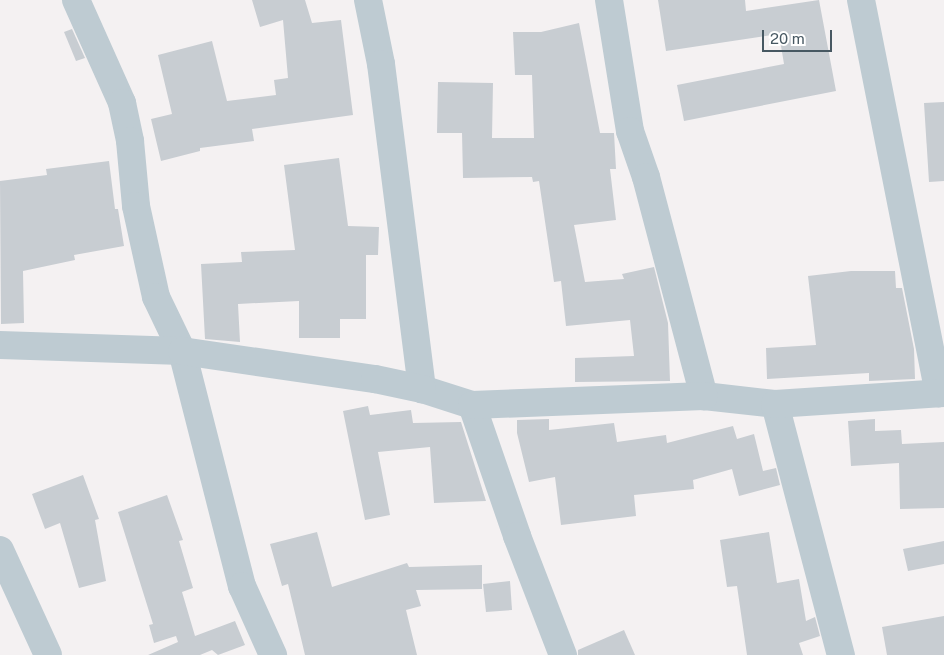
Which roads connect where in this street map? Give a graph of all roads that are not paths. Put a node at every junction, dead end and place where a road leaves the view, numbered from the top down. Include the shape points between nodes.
1 (76, 0) edge
2 (368, 0) edge
3 (609, 0) edge
4 (861, 0) edge
5 (0, 345) edge
6 (182, 351) junction
7 (422, 390) junction
8 (941, 393) edge
9 (704, 396) junction
10 (775, 404) junction
11 (472, 405) junction
12 (0, 550) edge
13 (48, 655) edge
14 (273, 655) edge
15 (563, 655) edge
16 (842, 655) edge

1 - 6 street via 122,103 130,141 136,206 156,297
2 - 7 street via 381,64
3 - 9 street via 630,131 646,177
4 - 8 street
5 - 6 street
6 - 7 street via 375,379
6 - 14 street via 242,586
7 - 11 street
8 - 10 street
9 - 10 street
9 - 11 street
10 - 16 street
11 - 15 street via 517,536
12 - 13 street

